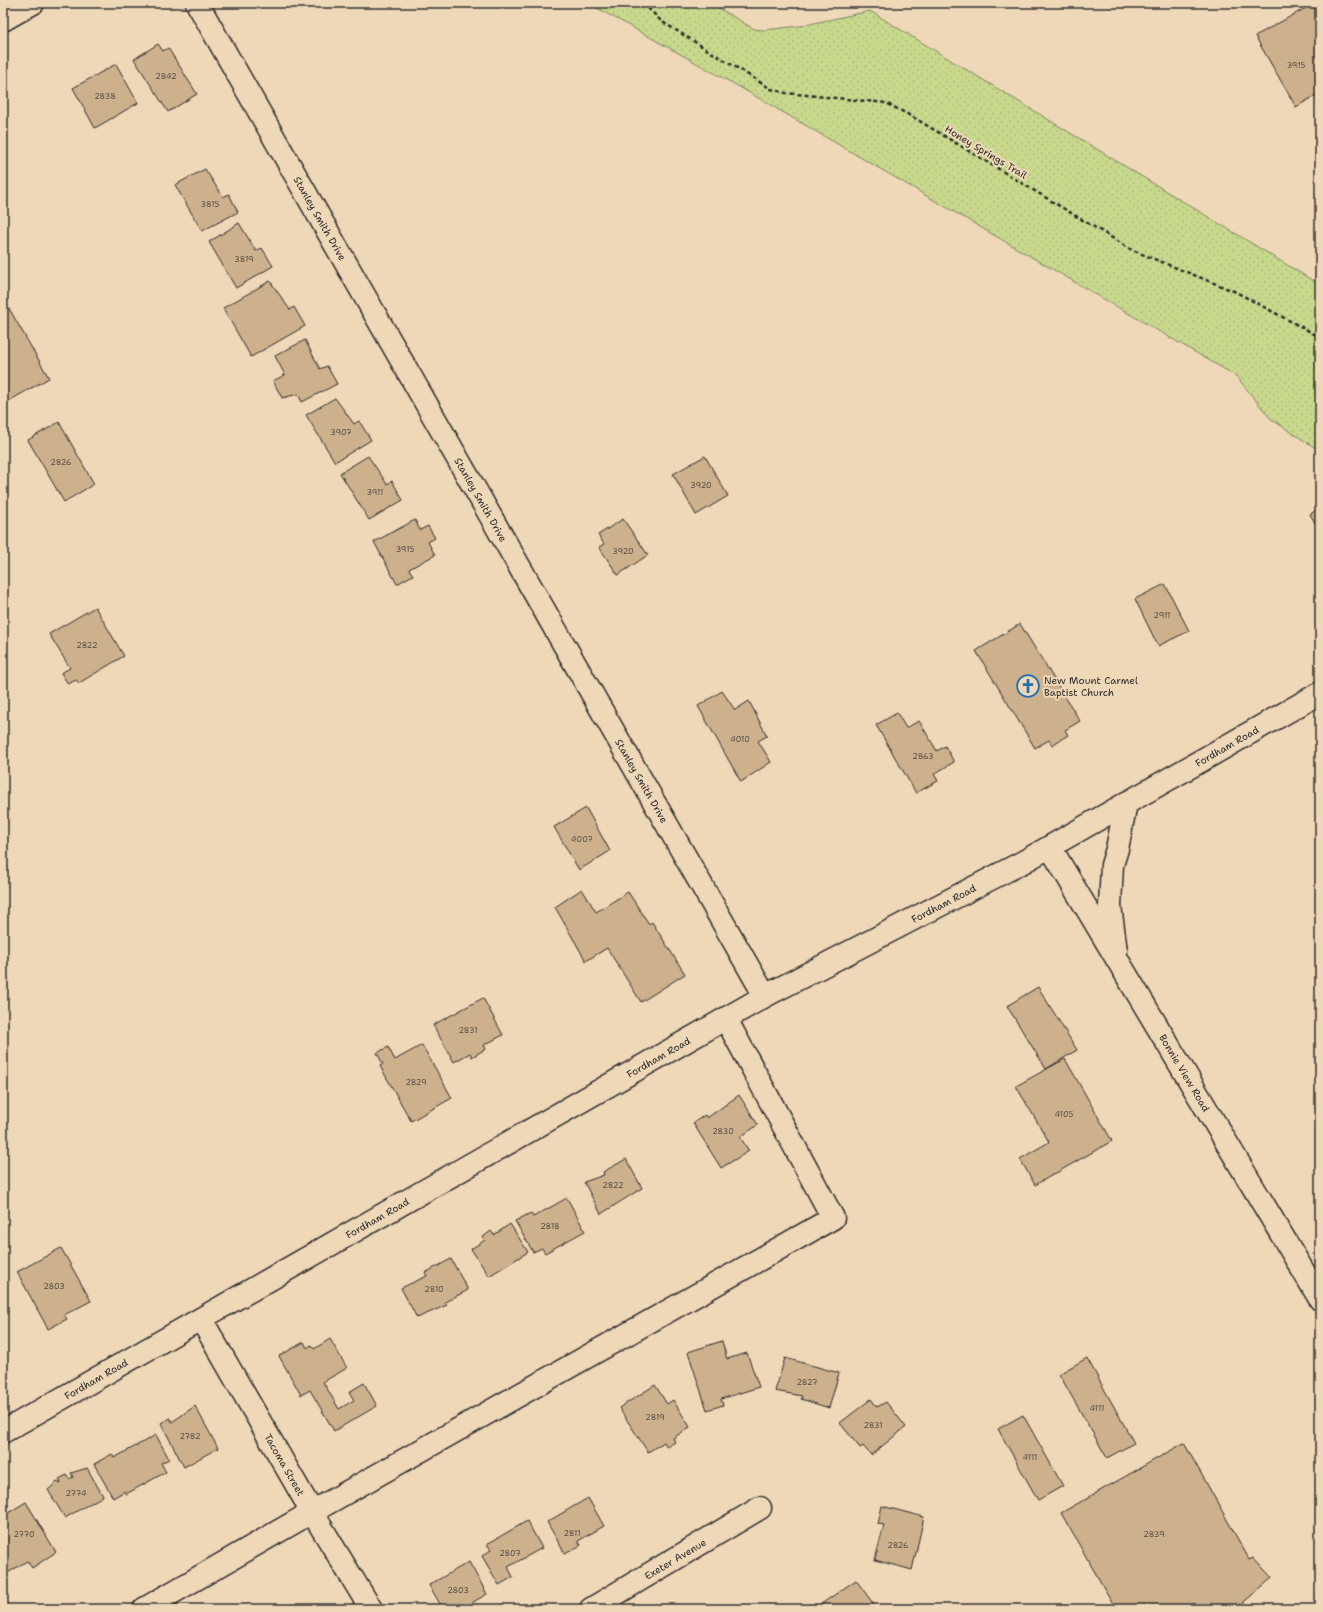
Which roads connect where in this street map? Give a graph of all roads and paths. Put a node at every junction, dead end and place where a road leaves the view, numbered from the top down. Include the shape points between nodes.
1 (33, 3) edge
2 (197, 3) edge
3 (642, 3) edge
4 (3, 20) edge
5 (1320, 337) edge
6 (1320, 693) edge
7 (1126, 804) junction
8 (1050, 847) junction
9 (1117, 960) junction
10 (765, 996) junction
11 (726, 1018) junction
12 (1320, 1299) edge
13 (201, 1319) junction
14 (3, 1432) edge
15 (760, 1508) dead end
16 (312, 1512) junction
17 (144, 1609) edge
18 (371, 1609) edge
19 (591, 1609) edge

1 - 4 street
2 - 10 street, Stanley Smith Drive
3 - 5 path, Honey Springs Trail via 661,21 771,89 786,93 886,103 1132,250 1236,292
6 - 7 street, Fordham Road
7 - 8 street, Fordham Road
7 - 9 street via 1112,865 1110,906
8 - 9 street, Bonnie View Road
8 - 10 street, Fordham Road
9 - 12 street, Bonnie View Road
10 - 11 street, Fordham Road
11 - 13 street, Fordham Road
11 - 16 street via 833,1218
13 - 14 street, Fordham Road
13 - 16 street, Tacoma Street
15 - 19 street, Exeter Avenue
16 - 17 street
16 - 18 street, Tacoma Street

